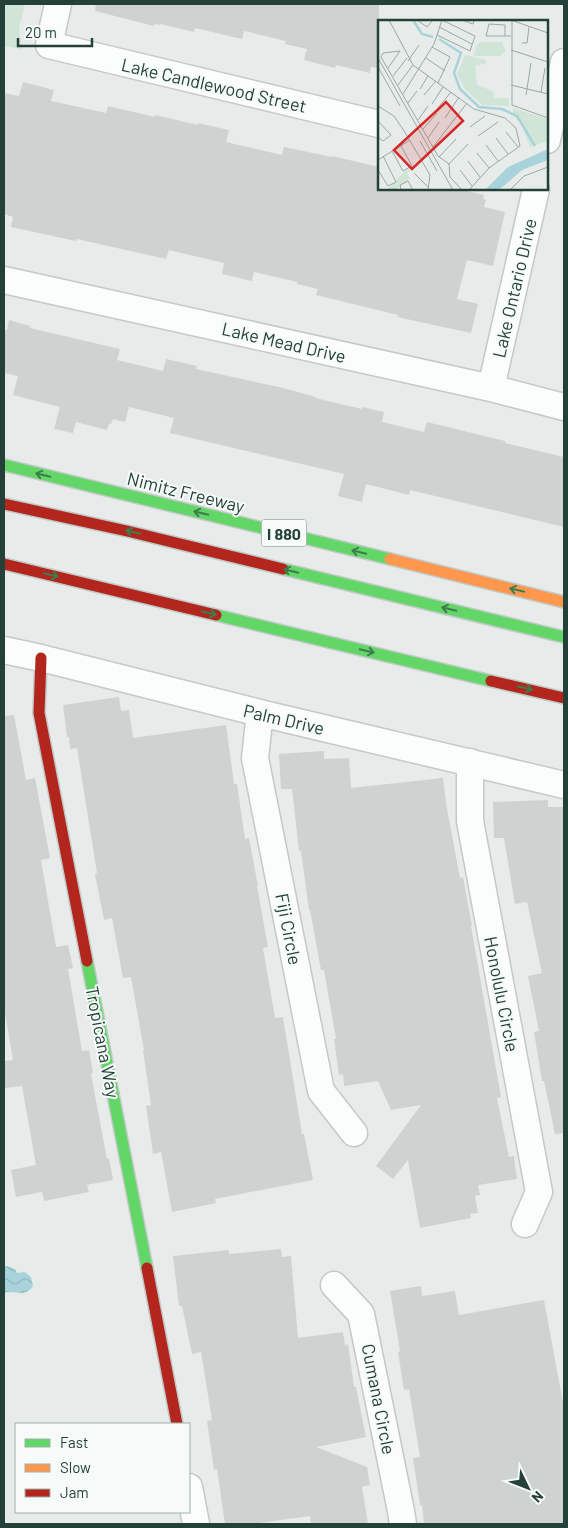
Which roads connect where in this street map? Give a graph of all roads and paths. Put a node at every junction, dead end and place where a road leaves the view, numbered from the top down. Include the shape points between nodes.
1 (58, 4) edge
2 (564, 62) edge
3 (378, 124) edge
4 (548, 135) edge
5 (536, 190) edge
6 (4, 280) edge
7 (492, 388) junction
8 (564, 407) edge
9 (4, 465) edge
10 (4, 504) edge
11 (4, 564) edge
12 (564, 602) edge
13 (564, 637) edge
14 (4, 650) edge
15 (41, 658) junction
16 (564, 698) edge
17 (260, 714) junction
18 (470, 762) junction
19 (564, 785) edge
20 (354, 1134) dead end
21 (525, 1224) dead end
22 (334, 1285) dead end
23 (177, 1423) edge
24 (190, 1492) edge
25 (196, 1524) edge
26 (403, 1524) edge

1 - 3 street, Lake Candlewood Street via 49,45
2 - 4 street
5 - 7 street, Lake Ontario Drive
6 - 7 street, Lake Mead Drive
7 - 8 street, Lake Mead Drive
12 -> 9 main road, Nimitz Freeway / I 880
13 -> 10 main road, I 880
11 -> 16 main road
14 - 15 street, Palm Drive
15 - 17 street, Palm Drive
15 - 23 main road, Tropicana Way via 39,713
17 - 18 street, Palm Drive
17 - 20 street, Fiji Circle via 255,758 321,1090
18 - 19 street, Palm Drive
18 - 21 street, Honolulu Circle via 470,821 539,1192
22 - 26 street, Cumana Circle via 362,1314
24 - 25 street

